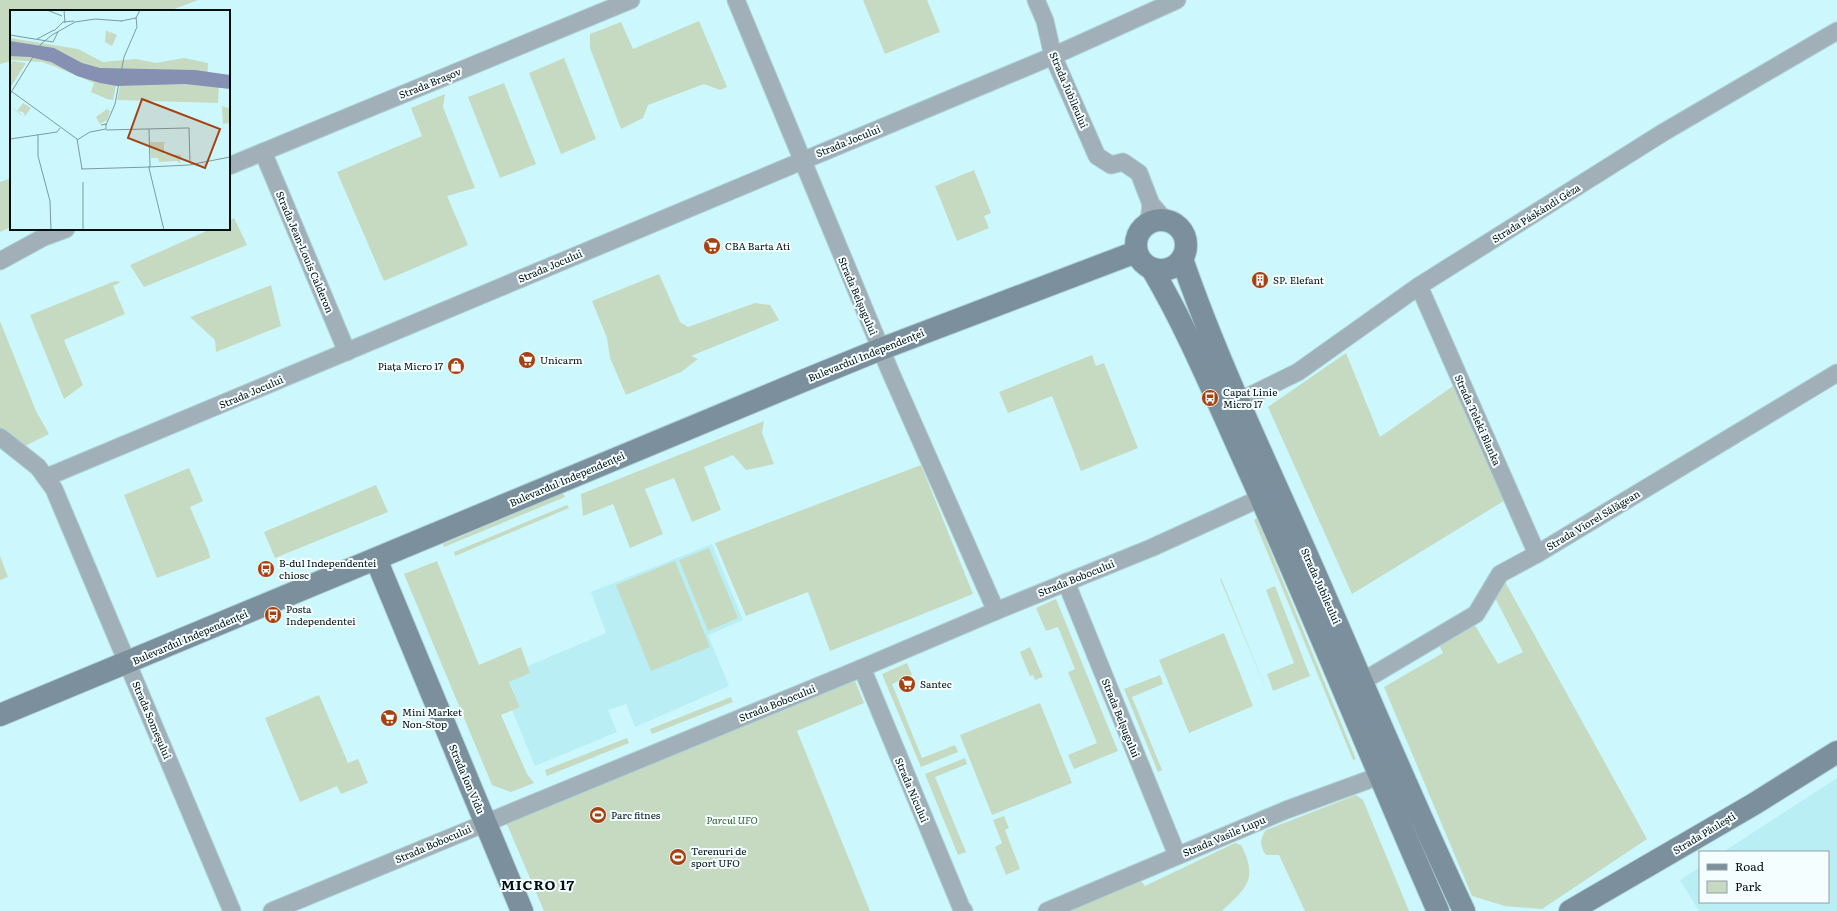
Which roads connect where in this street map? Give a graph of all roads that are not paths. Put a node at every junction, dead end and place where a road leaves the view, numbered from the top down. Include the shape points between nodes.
1 (631, 0) edge
2 (736, 0) edge
3 (1036, 0) edge
4 (1177, 0) edge
5 (1837, 31) edge
6 (1053, 56) junction
7 (264, 152) junction
8 (802, 160) junction
9 (230, 166) edge
10 (1155, 216) junction
11 (63, 230) edge
12 (1136, 252) junction
13 (1182, 259) junction
14 (0, 261) edge
15 (1152, 269) junction
16 (1419, 286) junction
17 (880, 349) junction
18 (347, 352) junction
19 (1837, 373) edge
20 (1239, 401) junction
21 (0, 437) edge
22 (47, 477) junction
23 (1271, 498) junction
24 (1537, 554) junction
25 (376, 559) junction
26 (1066, 582) junction
27 (996, 610) junction
28 (127, 663) junction
29 (862, 668) junction
30 (1363, 682) junction
31 (0, 715) edge
32 (1837, 752) edge
33 (1379, 776) junction
34 (1405, 780) junction
35 (485, 822) junction
36 (1177, 855) junction
37 (1465, 907) edge
38 (232, 911) edge
39 (272, 911) edge
40 (522, 911) edge
41 (964, 911) edge
42 (1047, 911) edge
43 (1438, 911) edge
44 (1570, 911) edge

1 - 7 street, Strada Brașov
2 - 8 street, Strada Belșugului
3 - 6 street, Strada Jubileului via 1045,21
4 - 6 street, Strada Jocului
5 - 16 street, Strada Páskándi Géza via 1664,132
6 - 8 street, Strada Jocului
6 - 10 street, Strada Jubileului via 1097,156 1111,165 1124,162 1139,173
7 - 9 street, Strada Brașov
7 - 18 street, Strada Jean-Louis Calderon
8 - 17 street, Strada Belșugului
8 - 18 street, Strada Jocului
10 - 12 street via 1138,235
10 - 13 street via 1180,228 1186,243
11 - 14 street via 44,237
12 - 15 street
12 - 17 street, Bulevardul Independenței
13 - 15 street via 1169,269
13 - 20 street, Strada Jubileului via 1194,295
15 - 23 street, Strada Jubileului via 1172,303
16 - 20 street, Strada Páskándi Géza via 1298,372
16 - 24 street, Strada Teleki Blanka
17 - 25 street, Bulevardul Independenței
17 - 27 street, Strada Belșugului
18 - 22 street, Strada Jocului
19 - 24 street, Strada Viorel Sălăgean
20 - 23 street, Strada Jubileului
21 - 22 street, Strada Someșului
22 - 28 street, Strada Someșului
23 - 26 street, Strada Bobocului
23 - 30 street, Strada Jubileului
23 - 33 street, Strada Jubileului
24 - 30 street, Strada Viorel Sălăgean via 1500,574 1476,614
25 - 28 street, Bulevardul Independenței
25 - 35 street, Strada Ion Vidu
26 - 27 street, Strada Bobocului
26 - 36 street, Strada Belșugului
27 - 29 street, Strada Bobocului
28 - 31 street, Bulevardul Independenței
28 - 38 street, Strada Someșului
29 - 35 street, Strada Bobocului
29 - 41 street, Strada Nicului
30 - 34 street, Strada Jubileului
32 - 44 street, Strada Păulești via 1754,804
33 - 34 street, Strada Vasile Lupu
33 - 36 street, Strada Vasile Lupu via 1286,810
33 - 43 street, Strada Jubileului
34 - 37 street, Strada Jubileului
35 - 39 street, Strada Bobocului
35 - 40 street, Strada Ion Vidu
36 - 42 street, Strada Vasile Lupu

